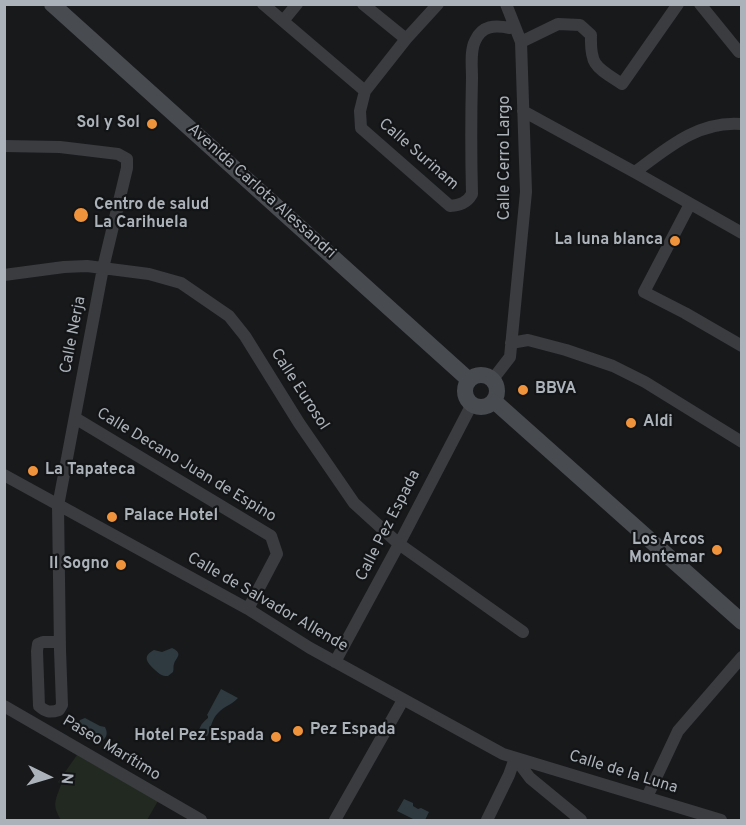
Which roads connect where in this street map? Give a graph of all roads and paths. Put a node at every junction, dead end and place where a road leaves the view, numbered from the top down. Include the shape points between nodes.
1 (52, 4) edge
2 (263, 4) edge
3 (297, 4) edge
4 (363, 4) edge
5 (438, 4) edge
6 (506, 4) edge
7 (678, 4) edge
8 (700, 4) edge
9 (283, 21) junction
10 (514, 24) junction
11 (406, 39) junction
12 (521, 42) junction
13 (739, 52) dead end
14 (365, 91) junction
15 (523, 111) junction
16 (741, 124) edge
17 (4, 146) edge
18 (635, 172) junction
19 (690, 204) junction
20 (741, 233) edge
21 (103, 268) junction
22 (4, 275) edge
23 (511, 343) junction
24 (741, 346) edge
25 (493, 379) junction
26 (469, 380) junction
27 (494, 401) junction
28 (472, 404) junction
29 (75, 418) junction
30 (741, 442) edge
31 (4, 475) edge
32 (58, 506) junction
33 (399, 544) junction
34 (248, 609) junction
35 (741, 622) edge
36 (524, 632) dead end
37 (60, 642) junction
38 (741, 657) edge
39 (335, 662) junction
40 (403, 700) junction
41 (4, 706) edge
42 (514, 758) junction
43 (647, 797) junction
44 (201, 820) edge
45 (335, 820) edge
46 (488, 820) edge
47 (581, 820) edge
48 (721, 820) edge

1 - 26 main road, Avenida Carlota Alessandri
2 - 9 street
3 - 9 street
4 - 11 street
5 - 11 street, Calle Surinam
6 - 10 street, Calle Cerro Largo
7 - 12 street via 622,84 595,64 590,53 591,34 580,25 558,24
8 - 13 street
9 - 14 street
10 - 12 street, Calle Cerro Largo
10 - 14 street, Calle Surinam via 510,28 485,28 474,41 472,194 461,204 450,206 361,128
11 - 14 street, Calle Surinam
12 - 15 street, Calle Cerro Largo
15 - 18 street
15 - 23 street, Calle Cerro Largo via 526,192
16 - 18 street via 707,127 678,140
17 - 21 street, Calle Nerja via 60,147 118,154 127,159
18 - 19 street
19 - 20 street
19 - 24 street via 644,292
21 - 22 street, Calle Eurosol via 64,267
21 - 29 street, Calle Nerja
21 - 33 street, Calle Eurosol via 181,283 229,315 354,503
23 - 25 street, Calle Cerro Largo via 510,357
23 - 30 street via 528,340 613,366
25 - 26 main road via 480,375
25 - 27 main road via 498,390
26 - 28 main road via 465,391
27 - 28 main road via 485,407
27 - 35 main road
28 - 33 street, Calle Pez Espada
29 - 32 street, Calle Nerja
29 - 34 street, Calle Decano Juan de Espino via 271,536 277,554
31 - 32 street, Calle de Salvador Allende
32 - 34 street, Calle de Salvador Allende
32 - 37 street, Calle Nerja
33 - 36 street, Calle Eurosol
33 - 39 street, Calle Pez Espada
34 - 39 street, Calle de Salvador Allende
37 - 37 street, Calle Nerja via 38,644 39,706 45,711 59,710 62,705
38 - 43 street via 678,731
39 - 40 street, Calle de Salvador Allende
40 - 42 street, Calle de Salvador Allende
40 - 45 street
41 - 44 street, Paseo Marítimo
42 - 43 street, Calle de la Luna
42 - 46 street
42 - 47 street via 530,778
43 - 48 street, Calle de la Luna

